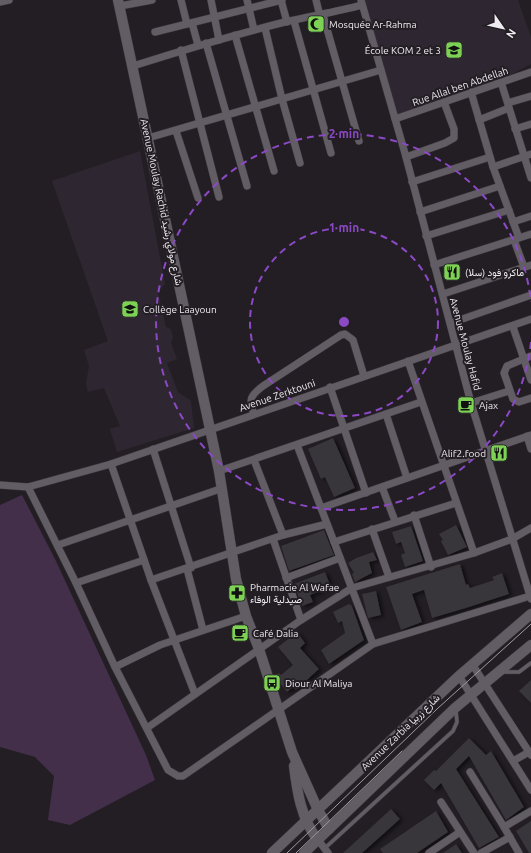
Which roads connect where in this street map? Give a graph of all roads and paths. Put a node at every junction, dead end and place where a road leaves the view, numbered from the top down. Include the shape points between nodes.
1 (9, 0) edge
2 (152, 0) edge
3 (181, 0) edge
4 (211, 0) edge
5 (247, 0) edge
6 (281, 0) edge
7 (316, 0) edge
8 (0, 2) edge
9 (119, 3) edge
10 (361, 3) edge
11 (248, 8) junction
12 (322, 15) junction
13 (214, 17) junction
14 (290, 21) junction
15 (190, 23) junction
16 (265, 28) junction
17 (254, 30) junction
18 (155, 32) dead end
19 (235, 35) junction
20 (220, 40) junction
21 (206, 43) junction
22 (198, 45) junction
23 (181, 50) junction
24 (133, 66) junction
25 (381, 70) junction
26 (531, 72) edge
27 (340, 81) junction
28 (501, 82) junction
29 (313, 90) junction
30 (471, 92) junction
31 (531, 96) edge
32 (282, 99) junction
33 (444, 102) junction
34 (508, 105) junction
35 (254, 107) junction
36 (227, 115) junction
37 (395, 119) junction
38 (479, 120) junction
39 (200, 123) junction
40 (531, 124) edge
41 (516, 129) junction
42 (176, 131) junction
43 (148, 138) junction
44 (359, 141) dead end
45 (331, 153) dead end
46 (527, 155) edge
47 (406, 157) junction
48 (490, 157) junction
49 (300, 163) dead end
50 (493, 167) junction
51 (274, 171) dead end
52 (531, 178) edge
53 (412, 182) junction
54 (247, 186) dead end
55 (500, 186) junction
56 (219, 197) dead end
57 (198, 198) dead end
58 (509, 210) junction
59 (420, 212) junction
60 (531, 216) edge
61 (513, 222) junction
62 (531, 234) edge
63 (426, 236) junction
64 (517, 239) junction
65 (434, 266) junction
66 (527, 266) edge
67 (443, 294) junction
68 (531, 295) edge
69 (531, 319) edge
70 (451, 322) junction
71 (513, 327) junction
72 (457, 346) junction
73 (528, 358) edge
74 (408, 361) junction
75 (364, 376) junction
76 (531, 380) edge
77 (330, 387) junction
78 (509, 391) junction
79 (531, 398) edge
80 (421, 402) junction
81 (471, 403) junction
82 (254, 414) junction
83 (386, 414) junction
84 (343, 429) junction
85 (210, 430) junction
86 (529, 436) edge
87 (297, 445) junction
88 (153, 449) junction
89 (531, 449) edge
90 (486, 451) junction
91 (254, 460) junction
92 (111, 464) junction
93 (443, 466) junction
94 (219, 471) junction
95 (407, 478) junction
96 (0, 485) edge
97 (28, 487) junction
98 (382, 487) junction
99 (220, 489) junction
100 (366, 493) junction
101 (456, 503) junction
102 (171, 506) junction
103 (321, 508) junction
104 (414, 515) junction
105 (131, 518) junction
106 (395, 521) junction
107 (327, 524) junction
108 (531, 528) edge
109 (372, 529) junction
110 (283, 535) junction
111 (273, 539) junction
112 (512, 539) junction
113 (334, 542) junction
114 (58, 545) junction
115 (230, 552) junction
116 (474, 554) junction
117 (340, 558) junction
118 (144, 560) junction
119 (431, 567) junction
120 (189, 568) junction
121 (389, 577) junction
122 (286, 578) junction
123 (151, 580) junction
124 (76, 583) junction
125 (352, 588) junction
126 (530, 597) edge
127 (531, 614) edge
128 (246, 616) junction
129 (301, 620) junction
130 (202, 630) junction
131 (175, 640) junction
132 (373, 644) junction
133 (531, 645) edge
134 (259, 649) junction
135 (531, 663) edge
136 (472, 664) junction
137 (115, 667) junction
138 (498, 671) junction
139 (459, 676) junction
140 (485, 683) junction
141 (195, 694) junction
142 (471, 695) junction
143 (455, 708) junction
144 (279, 709) junction
145 (147, 728) junction
146 (530, 751) edge
147 (292, 752) junction
148 (513, 761) junction
149 (470, 772) dead end
150 (531, 790) edge
151 (441, 802) dead end
152 (318, 810) junction
153 (531, 811) edge
154 (306, 821) junction
155 (504, 827) junction
156 (329, 829) junction
157 (460, 832) junction
158 (510, 838) junction
159 (324, 847) edge
160 (272, 853) edge
161 (304, 853) edge
162 (429, 853) edge
163 (474, 853) edge
164 (482, 853) edge
165 (519, 853) edge

1 - 8 street
2 - 9 street
3 - 15 street
4 - 13 street
5 - 11 street
6 - 11 street
6 - 14 street
7 - 12 street
9 - 24 street, Avenue Moulay Rachid شارع مولاي رشيد
10 - 12 street
10 - 25 street, Avenue Moulay Hafid
11 - 13 street
11 - 17 street
12 - 14 street
12 - 27 street
13 - 15 street
13 - 20 street
14 - 16 street
14 - 29 street
15 - 18 street
15 - 22 street
16 - 17 street
16 - 32 street
17 - 19 street
19 - 20 street
19 - 35 street
20 - 21 street
21 - 22 street
21 - 36 street
22 - 23 street
23 - 24 street
23 - 39 street
24 - 43 street, Avenue Moulay Rachid شارع مولاي رشيد
25 - 27 street
25 - 37 street, Avenue Moulay Hafid
26 - 28 street, Rue Allal ben Abdellah
27 - 29 street
27 - 44 street
28 - 30 street, Rue Allal ben Abdellah
28 - 34 street
29 - 32 street
29 - 45 street
30 - 33 street, Rue Allal ben Abdellah
30 - 38 street
31 - 34 street
32 - 35 street
32 - 49 street
33 - 37 street, Rue Allal ben Abdellah
33 - 47 street via 454,129 454,138
34 - 38 street
34 - 41 street
35 - 36 street
35 - 51 street
36 - 39 street
36 - 54 street
37 - 47 street, Avenue Moulay Hafid
38 - 48 street
39 - 42 street
39 - 56 street
40 - 41 street
41 - 46 street
42 - 43 street
42 - 57 street
43 - 85 street, Avenue Moulay Rachid شارع مولاي رشيد
46 - 50 street
46 - 52 street
47 - 53 street, Avenue Moulay Hafid
48 - 50 street
48 - 53 street
50 - 55 street
53 - 59 street, Avenue Moulay Hafid
55 - 58 street
55 - 59 street
58 - 61 street
58 - 63 street
59 - 63 street, Avenue Moulay Hafid
60 - 61 street
61 - 64 street
62 - 64 street
63 - 65 street, Avenue Moulay Hafid
64 - 65 street
64 - 66 street
65 - 67 street, Avenue Moulay Hafid
66 - 67 street
67 - 70 street, Avenue Moulay Hafid
68 - 70 street
69 - 71 street, Avenue Zerktouni
70 - 72 street, Avenue Moulay Hafid
71 - 72 street, Avenue Zerktouni
71 - 73 street
72 - 74 street, Avenue Zerktouni
72 - 81 street, Avenue Moulay Hafid
73 - 76 street
73 - 78 street via 507,366 504,370
74 - 75 street, Avenue Zerktouni
74 - 80 street
75 - 77 street, Avenue Zerktouni
75 - 82 street via 353,340 345,334 341,335 252,395 250,403
77 - 82 street, Avenue Zerktouni
77 - 84 street
78 - 79 street via 514,400 519,402
78 - 81 street
80 - 83 street
80 - 93 street
81 - 90 street, Avenue Moulay Hafid
82 - 85 street, Avenue Zerktouni
83 - 84 street
83 - 95 street
84 - 87 street
84 - 100 street
85 - 88 street, Avenue Zerktouni
85 - 94 street, Avenue Moulay Rachid شارع مولاي رشيد
86 - 89 street
86 - 90 street
87 - 91 street
87 - 103 street
88 - 92 street, Avenue Zerktouni
88 - 102 street
90 - 93 street
90 - 112 street, Avenue Moulay Hafid
91 - 94 street
91 - 110 street
92 - 97 street, Avenue Zerktouni
92 - 105 street
93 - 95 street
93 - 101 street
94 - 99 street, Avenue Moulay Rachid شارع مولاي رشيد
95 - 98 street
96 - 97 street, Avenue Zerktouni
97 - 114 street
98 - 100 street
98 - 106 street
99 - 102 street
99 - 115 street, Avenue Moulay Rachid شارع مولاي رشيد
100 - 103 street
101 - 104 street
101 - 116 street
102 - 105 street
102 - 120 street
103 - 107 street
104 - 106 street
104 - 119 street
105 - 114 street
105 - 118 street
106 - 109 street
107 - 110 street
107 - 113 street
108 - 112 street
109 - 113 street
109 - 121 street
110 - 111 street
111 - 115 street
111 - 122 street
112 - 116 street
112 - 126 street, Avenue Moulay Hafid
113 - 117 street
114 - 124 street
115 - 120 street
115 - 128 street, Avenue Moulay Rachid شارع مولاي رشيد
116 - 119 street
117 - 122 street
117 - 125 street
118 - 123 street
118 - 124 street
119 - 121 street
120 - 123 street
120 - 130 street
121 - 125 street
122 - 129 street
123 - 131 street
124 - 137 street
125 - 129 street
125 - 132 street
126 - 132 street
127 - 136 street, Avenue Zarbia شارع زربيا
128 - 130 street
128 - 134 street, Avenue Moulay Rachid شارع مولاي رشيد
129 - 134 street
130 - 131 street
131 - 137 street
131 - 141 street
132 - 144 street
133 - 138 street
134 - 141 street
134 - 144 street, Avenue Moulay Rachid شارع مولاي رشيد
135 - 138 lane via 519,672
136 - 139 street, Avenue Zarbia شارع زربيا
136 - 140 street
137 - 145 street
138 - 140 street
139 - 142 street
139 - 152 street, Avenue Zarbia شارع زربيا
140 - 142 street
140 - 146 street
141 - 145 street
142 - 143 street
142 - 148 street
143 - 156 street
143 - 159 lane via 457,722 453,731
144 - 145 street via 183,776 168,770
144 - 147 street, Avenue Moulay Rachid شارع مولاي رشيد
146 - 148 street
147 - 152 street, Avenue Moulay Rachid شارع مولاي رشيد
147 - 154 street, Avenue Moulay Rachid شارع مولاي رشيد
148 - 150 street
149 - 155 street
151 - 157 street
152 - 154 street, Avenue Zarbia شارع زربيا
152 - 156 street, Avenue Moulay Rachid شارع مولاي رشيد
153 - 155 street
154 - 159 street, Avenue Moulay Rachid شارع مولاي رشيد
154 - 160 street, Avenue Zarbia شارع زربيا
155 - 158 street
156 - 159 street
157 - 162 street
157 - 163 street
158 - 164 street
158 - 165 street
159 - 161 street

